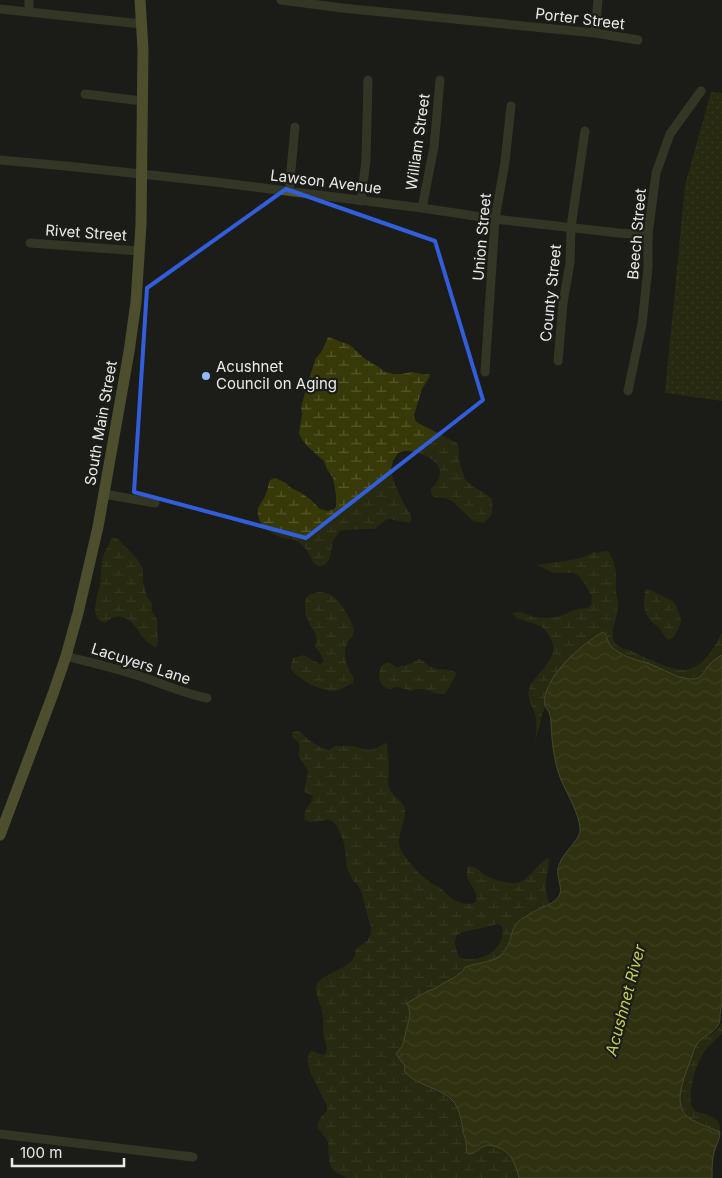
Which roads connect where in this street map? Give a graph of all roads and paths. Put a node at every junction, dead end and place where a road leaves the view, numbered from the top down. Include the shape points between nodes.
1 (29, 0) edge
2 (140, 0) edge
3 (281, 0) edge
4 (598, 0) edge
5 (0, 9) edge
6 (29, 12) junction
7 (142, 24) junction
8 (595, 33) junction
9 (638, 40) dead end
10 (368, 80) dead end
11 (440, 80) dead end
12 (701, 91) dead end
13 (85, 94) dead end
14 (142, 101) junction
15 (511, 106) dead end
16 (295, 128) dead end
17 (584, 131) dead end
18 (0, 160) edge
19 (142, 175) junction
20 (288, 192) junction
21 (361, 201) junction
22 (422, 208) junction
23 (495, 219) junction
24 (571, 227) junction
25 (648, 235) junction
26 (30, 243) dead end
27 (139, 251) junction
28 (558, 361) dead end
29 (485, 372) dead end
30 (628, 391) dead end
31 (104, 494) junction
32 (155, 503) dead end
33 (66, 656) junction
34 (207, 698) dead end
35 (0, 835) edge
36 (0, 1134) edge
37 (193, 1157) dead end

1 - 6 street
2 - 7 main road, South Main Street
3 - 8 street, Porter Street
4 - 8 street
5 - 6 street
6 - 7 street
7 - 14 main road, South Main Street
8 - 9 street, Porter Street
10 - 21 street via 366,160
11 - 22 street, William Street via 434,147
12 - 25 street, Beech Street via 670,134 656,173
13 - 14 street
14 - 19 main road, South Main Street
15 - 23 street, Union Street
16 - 20 street
17 - 24 street, County Street
18 - 19 street, Lawson Avenue
19 - 20 street, Lawson Avenue
19 - 27 main road, South Main Street
20 - 21 street, Lawson Avenue
21 - 22 street, Lawson Avenue
22 - 23 street, Lawson Avenue
23 - 24 street, Lawson Avenue
23 - 29 street, Union Street
24 - 25 street, Lawson Avenue
24 - 28 street, County Street
25 - 30 street, Beech Street via 642,324
26 - 27 street, Rivet Street
27 - 31 main road, South Main Street via 134,319
31 - 32 street
31 - 33 main road, South Main Street via 95,544
33 - 34 street, Lacuyers Lane
33 - 35 main road, South Main Street
36 - 37 street

